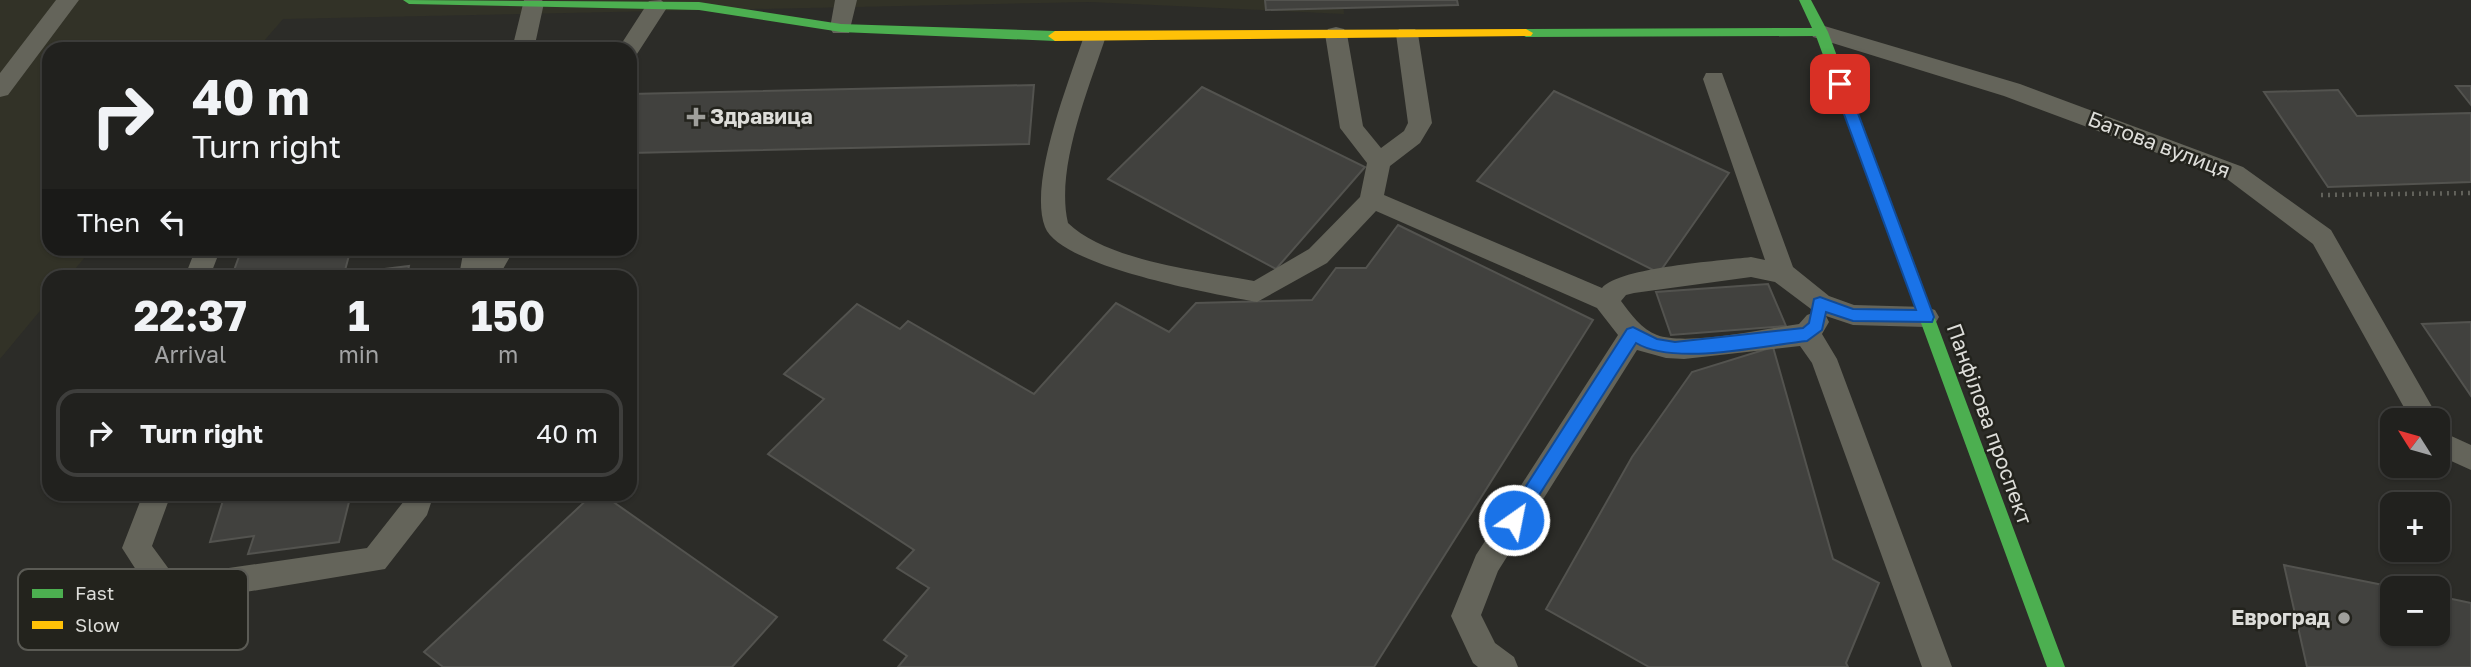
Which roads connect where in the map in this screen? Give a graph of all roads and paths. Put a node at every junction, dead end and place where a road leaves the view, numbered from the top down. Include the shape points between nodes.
1 (68, 0) edge
2 (409, 0) edge
3 (846, 0) edge
4 (1805, 0) edge
5 (533, 4) junction
6 (657, 6) junction
7 (841, 28) junction
8 (1821, 32) junction
9 (1336, 34) junction
10 (1407, 34) junction
11 (1095, 36) junction
12 (525, 42) edge
13 (634, 42) edge
14 (1714, 79) dead end
15 (0, 89) edge
16 (1379, 162) junction
17 (2471, 193) edge
18 (2266, 195) junction
19 (1371, 201) junction
20 (1782, 273) junction
21 (1606, 301) junction
22 (1820, 303) junction
23 (1926, 317) junction
24 (1633, 334) junction
25 (1807, 334) junction
26 (2418, 408) edge
27 (2450, 448) edge
28 (2471, 458) edge
29 (154, 501) edge
30 (418, 501) edge
31 (152, 569) edge
32 (248, 579) edge
33 (1503, 667) edge
34 (1937, 667) edge
35 (2056, 667) edge

1 - 15 lane
2 - 5 street
3 - 7 lane
4 - 8 street, Панфілова проспект
5 - 6 street
5 - 12 lane
6 - 7 street via 699,6
6 - 13 lane
7 - 11 street
8 - 10 street
8 - 18 lane, Батова вулиця via 2036,99 2235,173
8 - 23 street, Панфілова проспект
9 - 10 street
9 - 11 street
9 - 16 lane via 1352,128
10 - 16 lane via 1420,123 1412,137
11 - 19 lane via 1055,170 1052,212 1058,229 1075,243 1174,277 1257,292 1318,256
14 - 20 lane
16 - 19 lane
17 - 18 path
18 - 26 lane, Батова вулиця via 2322,237
19 - 21 lane via 1390,205
20 - 21 lane via 1751,267 1634,283 1618,287
20 - 22 lane
21 - 24 lane
22 - 23 lane via 1853,315
22 - 25 lane via 1816,325
23 - 35 street, Панфілова проспект
24 - 25 lane via 1653,345 1675,349
24 - 33 lane via 1486,564 1466,616 1484,653
25 - 34 lane via 1824,359
27 - 28 lane
29 - 31 lane via 137,548
30 - 32 lane via 375,560

